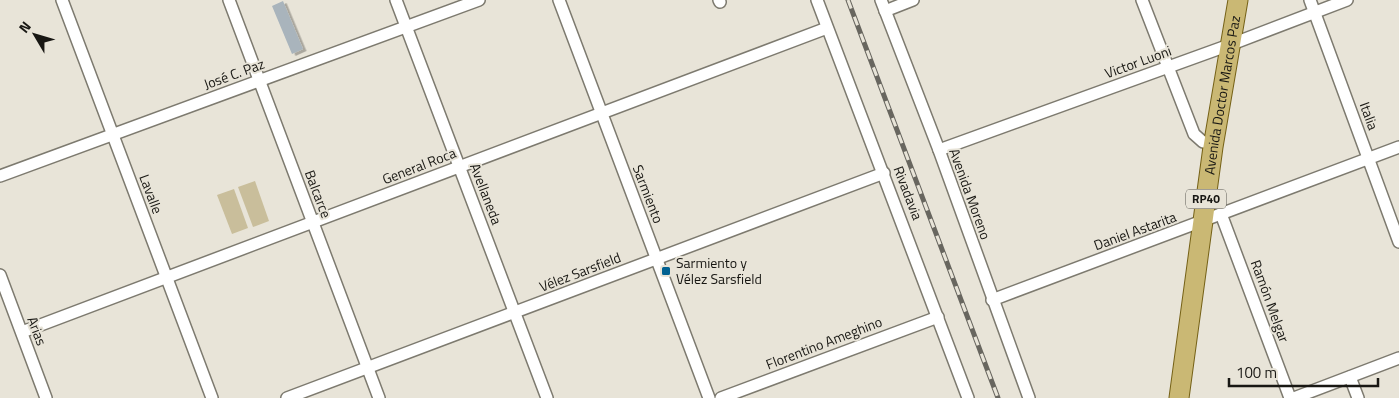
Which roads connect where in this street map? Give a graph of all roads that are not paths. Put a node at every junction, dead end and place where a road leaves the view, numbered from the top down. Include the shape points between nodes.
1 (62, 0) edge
2 (229, 0) edge
3 (396, 0) edge
4 (479, 0) edge
5 (559, 0) edge
6 (817, 0) edge
7 (913, 0) edge
8 (1142, 0) edge
9 (1226, 0) edge
10 (1238, 0) edge
11 (1310, 0) edge
12 (1347, 0) edge
13 (883, 5) edge
14 (1314, 12) junction
15 (406, 27) junction
16 (827, 28) junction
17 (1226, 46) junction
18 (1167, 67) junction
19 (259, 81) junction
20 (602, 114) junction
21 (113, 135) junction
22 (1203, 142) junction
23 (1399, 147) edge
24 (939, 150) junction
25 (1368, 158) junction
26 (459, 167) junction
27 (884, 173) junction
28 (0, 176) edge
29 (1222, 214) junction
30 (313, 222) junction
31 (1198, 223) junction
32 (1399, 242) edge
33 (656, 259) junction
34 (0, 275) edge
35 (167, 278) junction
36 (992, 300) junction
37 (515, 312) junction
38 (938, 317) junction
39 (22, 332) junction
40 (1399, 358) edge
41 (368, 368) junction
42 (1350, 377) junction
43 (46, 398) edge
44 (212, 398) edge
45 (287, 398) edge
46 (379, 398) edge
47 (547, 398) edge
48 (709, 398) edge
49 (721, 398) edge
50 (968, 398) edge
51 (1029, 398) edge
52 (1167, 398) edge
53 (1179, 398) edge
54 (1292, 398) edge
55 (1358, 398) edge

1 - 21 street, Lavalle
2 - 19 street, Balcarce
3 - 15 street, Avellaneda
4 - 15 street, José C. Paz
5 - 20 street, Sarmiento
6 - 16 street, Rivadavia
7 - 13 street
8 - 18 street
9 - 17 main road, Avenida Doctor Marcos Paz / RP40
10 - 17 main road, Avenida Doctor Marcos Paz / RP40
11 - 14 street, Italia
12 - 14 street, Victor Luoni
13 - 24 street, Avenida Moreno
14 - 17 street, Victor Luoni
14 - 25 street, Italia
15 - 19 street, José C. Paz
15 - 26 street, Avellaneda
16 - 20 street, General Roca
16 - 27 street, Rivadavia
17 - 18 street, Victor Luoni
17 - 22 main road, Avenida Doctor Marcos Paz / RP40
17 - 31 main road, Avenida Doctor Marcos Paz / RP40 via 1213,147
18 - 22 street via 1194,134
18 - 24 street, Victor Luoni
19 - 21 street, José C. Paz
19 - 30 street, Balcarce
20 - 26 street, General Roca
20 - 33 street, Sarmiento
21 - 28 street, José C. Paz
21 - 35 street, Lavalle
22 - 31 main road, Avenida Doctor Marcos Paz / RP40
23 - 25 street, Daniel Astarita
24 - 36 street, Avenida Moreno
25 - 29 street, Daniel Astarita
25 - 32 street, Italia
26 - 30 street, General Roca
26 - 37 street, Avellaneda
27 - 33 street, Vélez Sarsfield
27 - 38 street, Rivadavia
29 - 31 street, Daniel Astarita
29 - 54 street, Ramón Melgar
30 - 35 street, General Roca
30 - 41 street, Balcarce
31 - 36 street, Daniel Astarita
31 - 52 main road, Avenida Doctor Marcos Paz / RP40
31 - 53 main road, Avenida Doctor Marcos Paz / RP40
33 - 37 street, Vélez Sarsfield
33 - 48 street, Sarmiento
34 - 39 street, Arias
35 - 39 street, General Roca
35 - 44 street, Lavalle
36 - 51 street, Avenida Moreno
37 - 41 street, Vélez Sarsfield
37 - 47 street, Avellaneda
38 - 49 street, Florentino Ameghino
38 - 50 street, Rivadavia
39 - 43 street, Arias
40 - 42 street
41 - 45 street, Vélez Sarsfield
41 - 46 street, Balcarce
42 - 54 street
42 - 55 street

